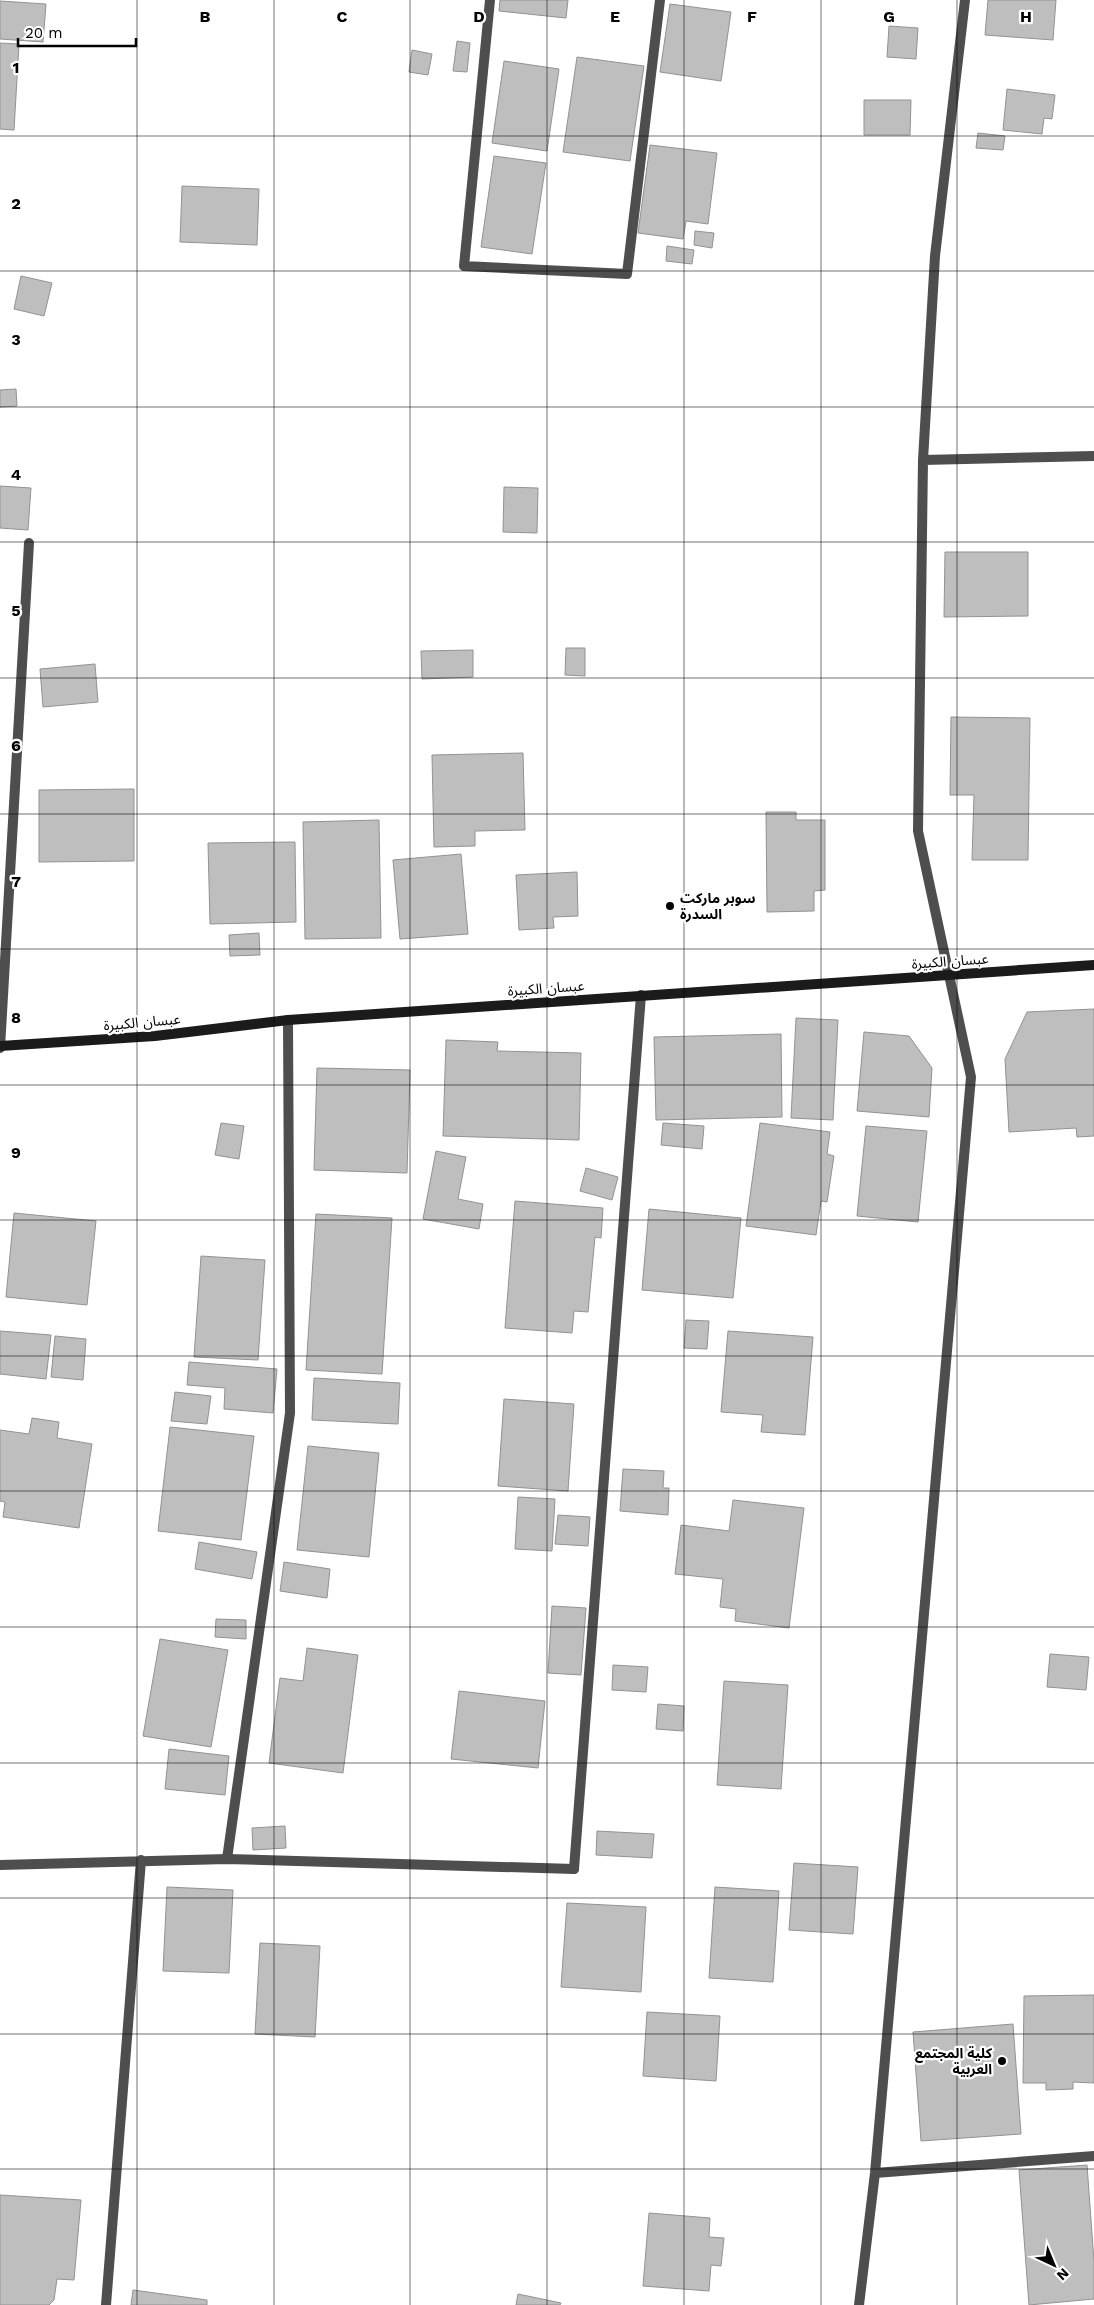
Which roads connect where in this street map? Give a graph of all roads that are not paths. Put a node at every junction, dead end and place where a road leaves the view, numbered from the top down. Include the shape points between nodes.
1 (490, 0) edge
2 (660, 0) edge
3 (965, 0) edge
4 (1094, 456) edge
5 (923, 460) junction
6 (29, 543) dead end
7 (1094, 965) edge
8 (950, 975) junction
9 (641, 996) junction
10 (288, 1020) junction
11 (0, 1047) edge
12 (227, 1859) junction
13 (141, 1860) junction
14 (0, 1865) edge
15 (1094, 2156) edge
16 (875, 2173) junction
17 (106, 2305) edge
18 (859, 2305) edge

1 - 2 street via 464,266 627,274
3 - 5 street via 935,256
4 - 5 street
5 - 8 street via 918,831
6 - 11 street
7 - 8 main road, عبسان الكبيرة
8 - 9 main road, عبسان الكبيرة
8 - 16 street via 971,1077
9 - 10 main road, عبسان الكبيرة
9 - 12 street via 574,1869
10 - 11 main road, عبسان الكبيرة via 155,1036
10 - 12 street via 290,1413
12 - 13 street
13 - 14 street
13 - 17 street
15 - 16 street
16 - 18 street

